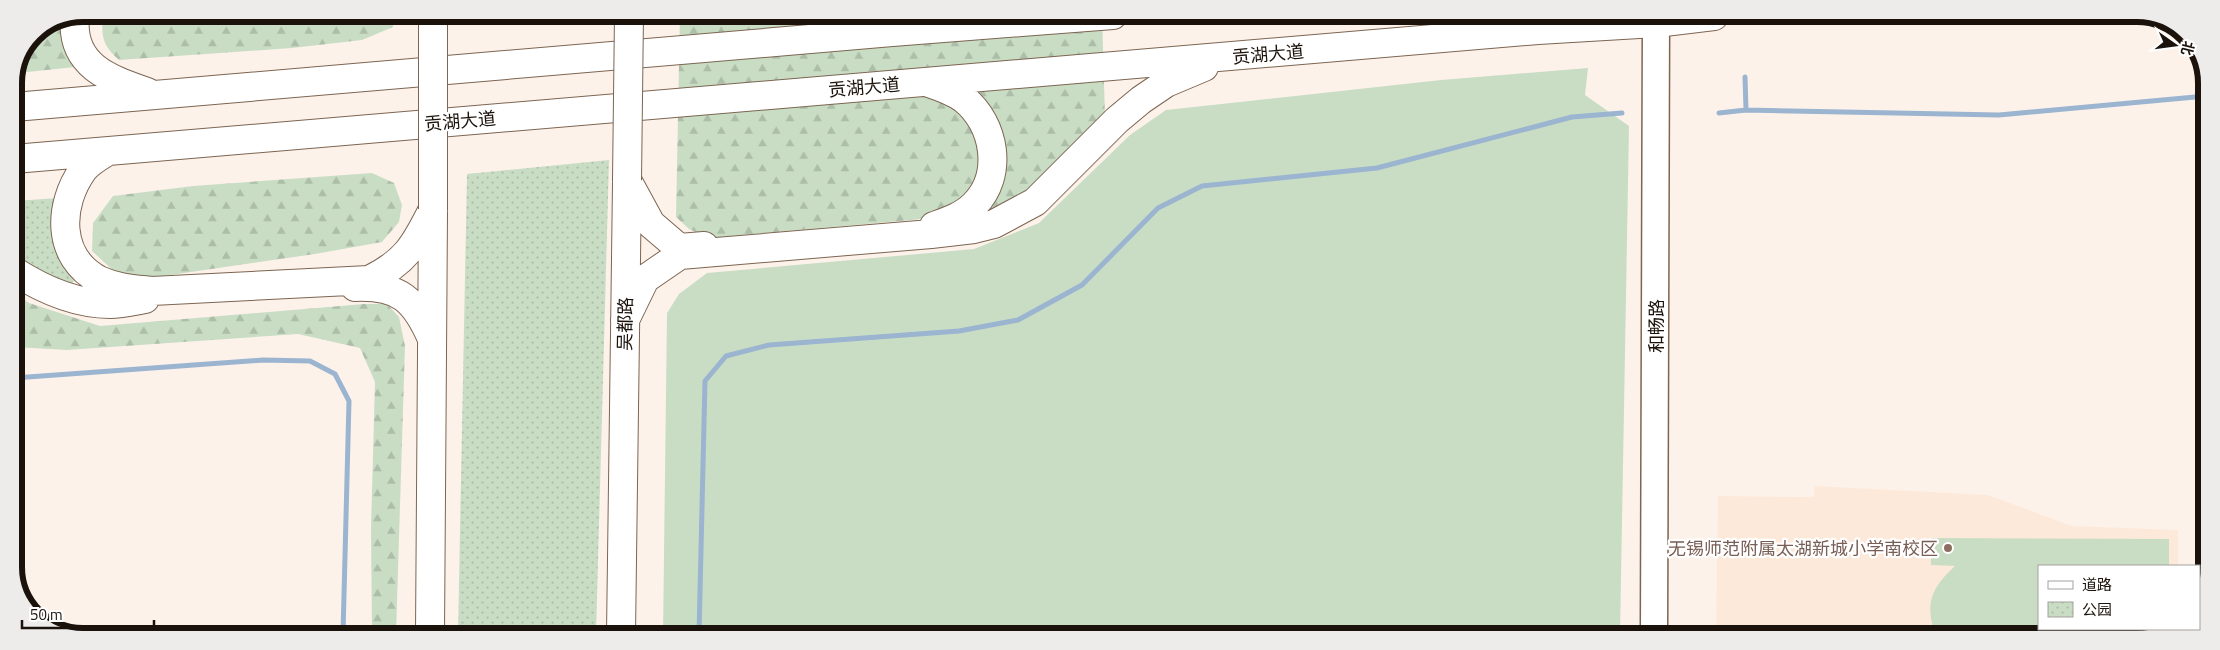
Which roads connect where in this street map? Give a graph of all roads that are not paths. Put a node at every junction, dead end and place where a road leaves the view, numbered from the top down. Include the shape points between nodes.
1 (433, 22) edge
2 (629, 22) edge
3 (935, 22) edge
4 (1017, 22) edge
5 (1628, 22) edge
6 (1662, 22) edge
7 (1662, 22) edge
8 (76, 23) edge
9 (922, 29) junction
10 (1234, 56) junction
11 (925, 82) junction
12 (156, 95) junction
13 (22, 106) edge
14 (108, 151) junction
15 (22, 158) edge
16 (627, 180) junction
17 (433, 208) junction
18 (22, 276) edge
19 (625, 320) junction
20 (432, 339) junction
21 (430, 628) edge
22 (621, 628) edge
23 (1654, 628) edge
24 (1662, 628) edge

1 - 17 main road, bridge
2 - 16 main road, 吴都路, bridge
3 - 9 main road
4 - 9 main road
5 - 10 main road, 贡湖大道
6 - 23 street, 和畅路
7 - 24 street, 和畅路
8 - 12 main road via 84,59 100,73
9 - 12 main road
10 - 11 main road, 贡湖大道
10 - 19 main road via 1166,82 1117,120 1035,202 994,224 931,234 680,255 645,279
11 - 14 main road, 贡湖大道
11 - 16 main road via 965,100 988,132 994,150 986,188 974,205 956,218 934,227 679,248 651,224
12 - 13 main road
14 - 15 main road, 贡湖大道
14 - 17 main road via 84,168 71,190 65,211 64,233 82,267 99,280 123,288 152,291 369,280 405,257
16 - 19 main road, 吴都路
17 - 20 main road
18 - 20 main road via 60,295 110,304 151,298 369,287 392,290 420,312
19 - 22 main road, 吴都路
20 - 21 main road

